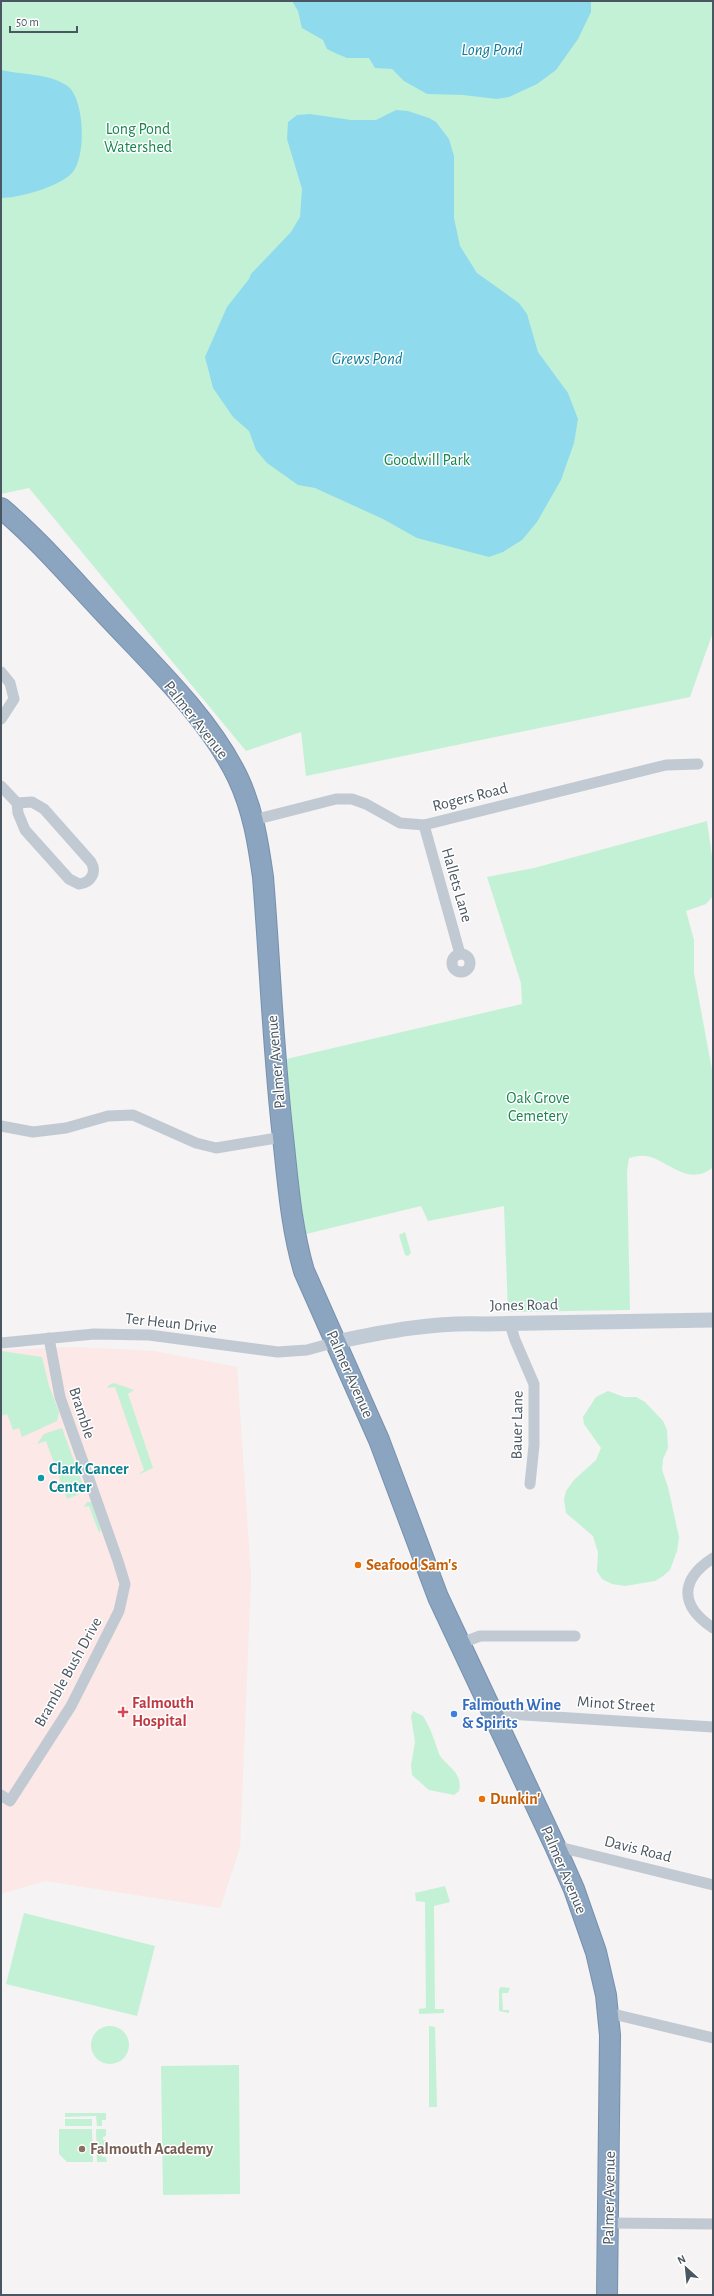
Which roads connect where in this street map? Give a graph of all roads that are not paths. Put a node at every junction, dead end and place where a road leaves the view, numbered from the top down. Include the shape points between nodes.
1 (1, 508) edge
2 (1, 672) edge
3 (1, 719) edge
4 (698, 764) dead end
5 (1, 786) edge
6 (17, 803) junction
7 (254, 820) junction
8 (424, 825) junction
9 (460, 954) dead end
10 (1, 1126) edge
11 (283, 1137) junction
12 (713, 1320) edge
13 (510, 1324) junction
14 (49, 1338) junction
15 (336, 1342) junction
16 (1, 1343) edge
17 (530, 1484) dead end
18 (111, 1540) joint
19 (713, 1558) edge
20 (713, 1628) edge
21 (574, 1636) dead end
22 (459, 1644) junction
23 (492, 1713) junction
24 (713, 1727) edge
25 (1, 1795) edge
26 (556, 1846) junction
27 (713, 1885) edge
28 (609, 2013) junction
29 (713, 2038) edge
30 (609, 2223) junction
31 (713, 2224) edge
32 (607, 2295) edge

1 - 7 highway, Palmer Avenue via 60,564 203,724 237,776
2 - 3 street via 10,683 14,699
4 - 8 street, Rogers Road via 666,765
5 - 6 street
6 - 6 street via 21,824 33,840 69,879 79,884 88,881 93,874 91,862 44,809 32,802
7 - 8 street, Rogers Road via 336,799 352,799 400,823
7 - 11 highway, Palmer Avenue via 263,876
8 - 9 street, Hallets Lane
10 - 11 street via 33,1132 66,1128 108,1116 134,1115 196,1143 216,1148
11 - 15 highway, Palmer Avenue via 296,1243 311,1289
12 - 13 main road, Jones Road
13 - 15 main road, Jones Road via 432,1325
13 - 17 street, Bauer Lane via 534,1384 534,1445
14 - 15 street, Ter Heun Drive via 94,1334 149,1335 278,1352 308,1350
14 - 16 street, Ter Heun Drive
14 - 18 street, Bramble via 60,1397
15 - 22 highway, Palmer Avenue via 379,1440 432,1582
18 - 25 street, Bramble Bush Drive via 125,1584 119,1612 78,1693 52,1736 10,1801
19 - 20 street via 690,1581 687,1598 696,1616
21 - 22 street via 480,1636
22 - 23 highway, Palmer Avenue
23 - 24 street, Minot Street
23 - 26 highway, Palmer Avenue
26 - 27 street, Davis Road
26 - 28 highway, Palmer Avenue via 596,1952
28 - 29 street
28 - 30 highway, Palmer Avenue
30 - 31 street
30 - 32 highway, Palmer Avenue

